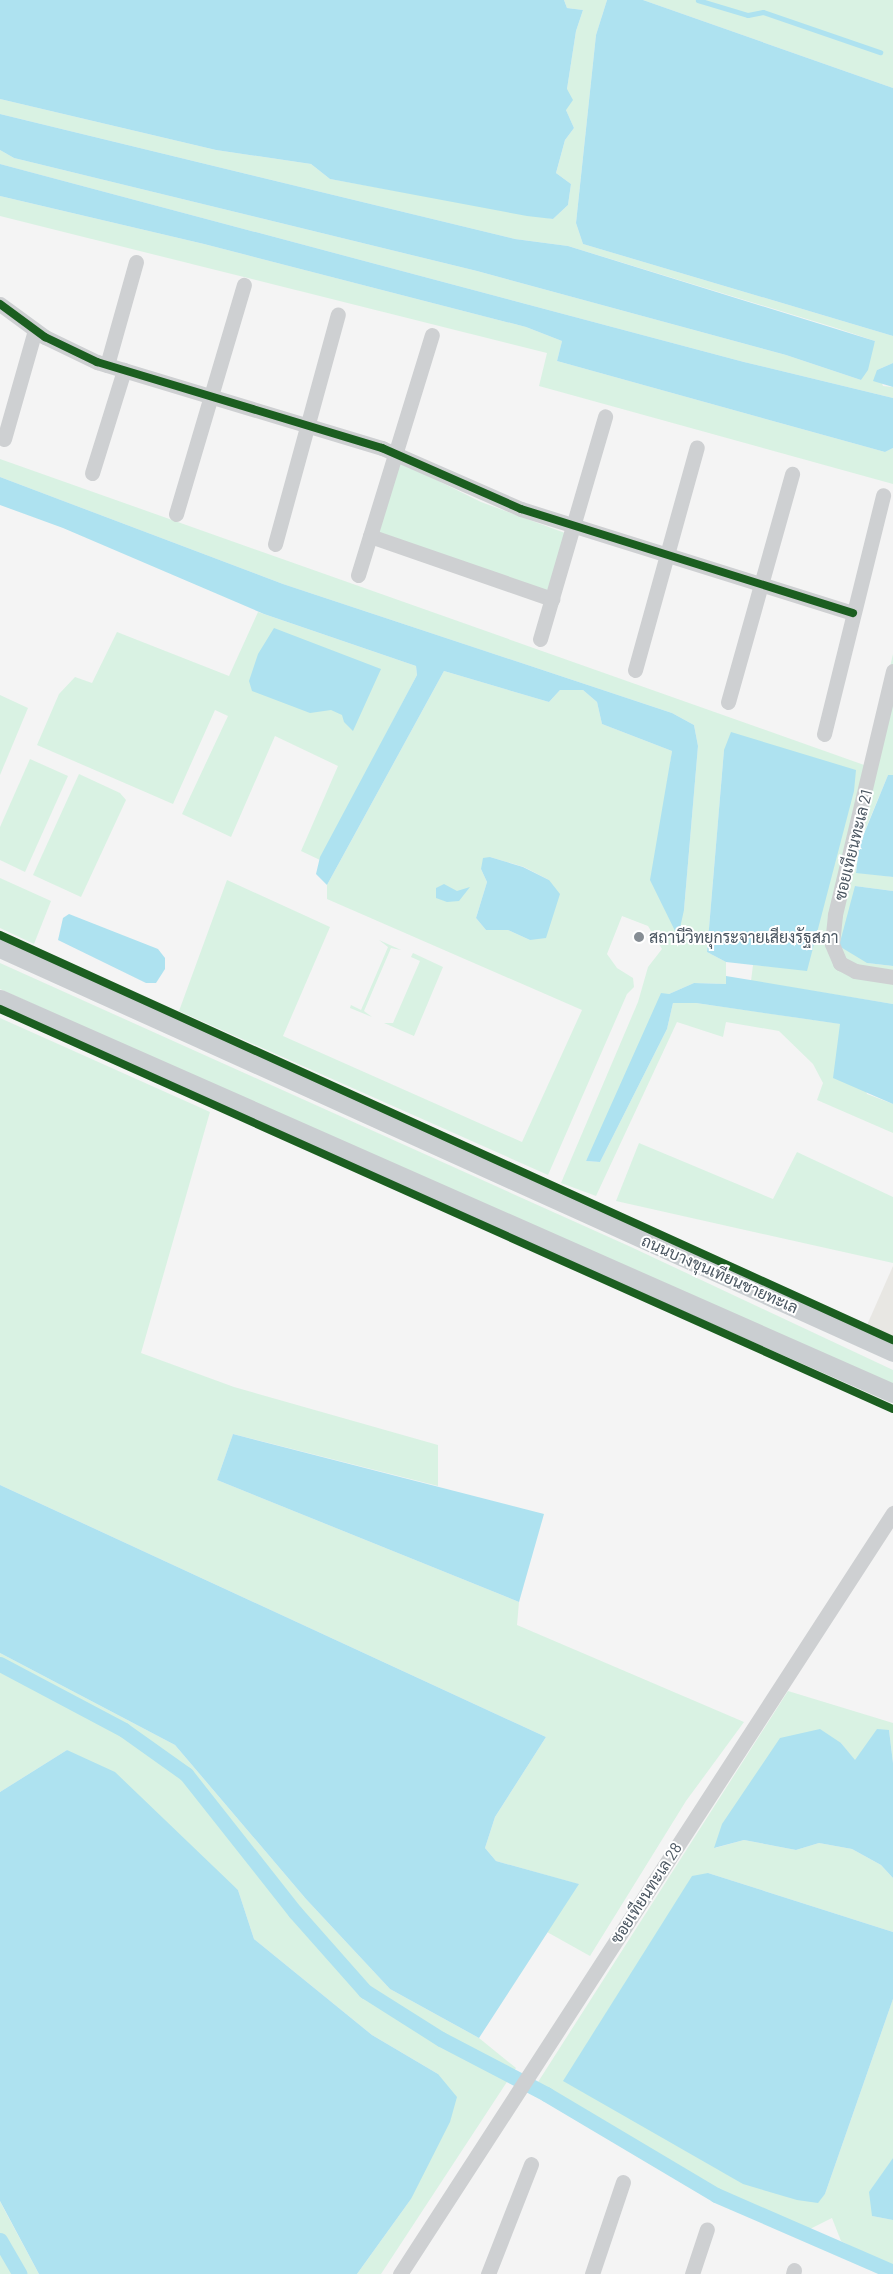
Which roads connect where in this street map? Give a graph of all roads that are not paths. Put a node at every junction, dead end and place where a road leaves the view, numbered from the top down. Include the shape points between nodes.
1 (136, 262) dead end
2 (244, 285) dead end
3 (0, 304) edge
4 (338, 314) dead end
5 (35, 330) junction
6 (432, 335) dead end
7 (107, 365) junction
8 (124, 370) junction
9 (211, 397) junction
10 (605, 416) dead end
11 (308, 425) junction
12 (4, 440) dead end
13 (697, 447) dead end
14 (395, 454) junction
15 (92, 473) dead end
16 (792, 474) dead end
17 (883, 495) dead end
18 (176, 514) dead end
19 (573, 526) junction
20 (370, 536) junction
21 (275, 544) dead end
22 (667, 555) junction
23 (358, 574) dead end
24 (761, 584) junction
25 (552, 599) junction
26 (853, 613) junction
27 (540, 639) dead end
28 (635, 670) dead end
29 (893, 671) edge
30 (728, 702) dead end
31 (824, 734) dead end
32 (0, 948) edge
33 (893, 977) edge
34 (0, 999) edge
35 (650, 1243) junction
36 (893, 1352) edge
37 (893, 1365) edge
38 (893, 1394) edge
39 (893, 1513) edge
40 (531, 2164) dead end
41 (623, 2182) dead end
42 (707, 2229) dead end
43 (400, 2274) edge
44 (488, 2274) edge
45 (592, 2274) edge
46 (692, 2274) edge

1 - 7 street
2 - 9 street
3 - 5 street
4 - 11 street
5 - 7 street
5 - 12 street
6 - 14 street
7 - 8 street
8 - 9 street
8 - 15 street
9 - 11 street
9 - 18 street
10 - 19 street
11 - 14 street
11 - 21 street
13 - 22 street
14 - 19 street via 520,509
14 - 20 street
16 - 24 street
17 - 26 street
19 - 22 street
19 - 25 street
20 - 23 street
20 - 25 street
22 - 24 street
22 - 28 street
24 - 26 street
24 - 30 street
25 - 27 street
26 - 31 street
29 - 33 street, ซอยเทียนทะเล 21 via 835,916 832,944 840,963 855,971
32 - 35 main road, ถนนบางขุนเทียนชายทะเล
34 - 38 main road
35 - 36 main road, ถนนบางขุนเทียนชายทะเล
35 - 37 main road via 797,1321
39 - 43 street, ซอยเทียนทะเล 28
40 - 44 street
41 - 45 street
42 - 46 street

